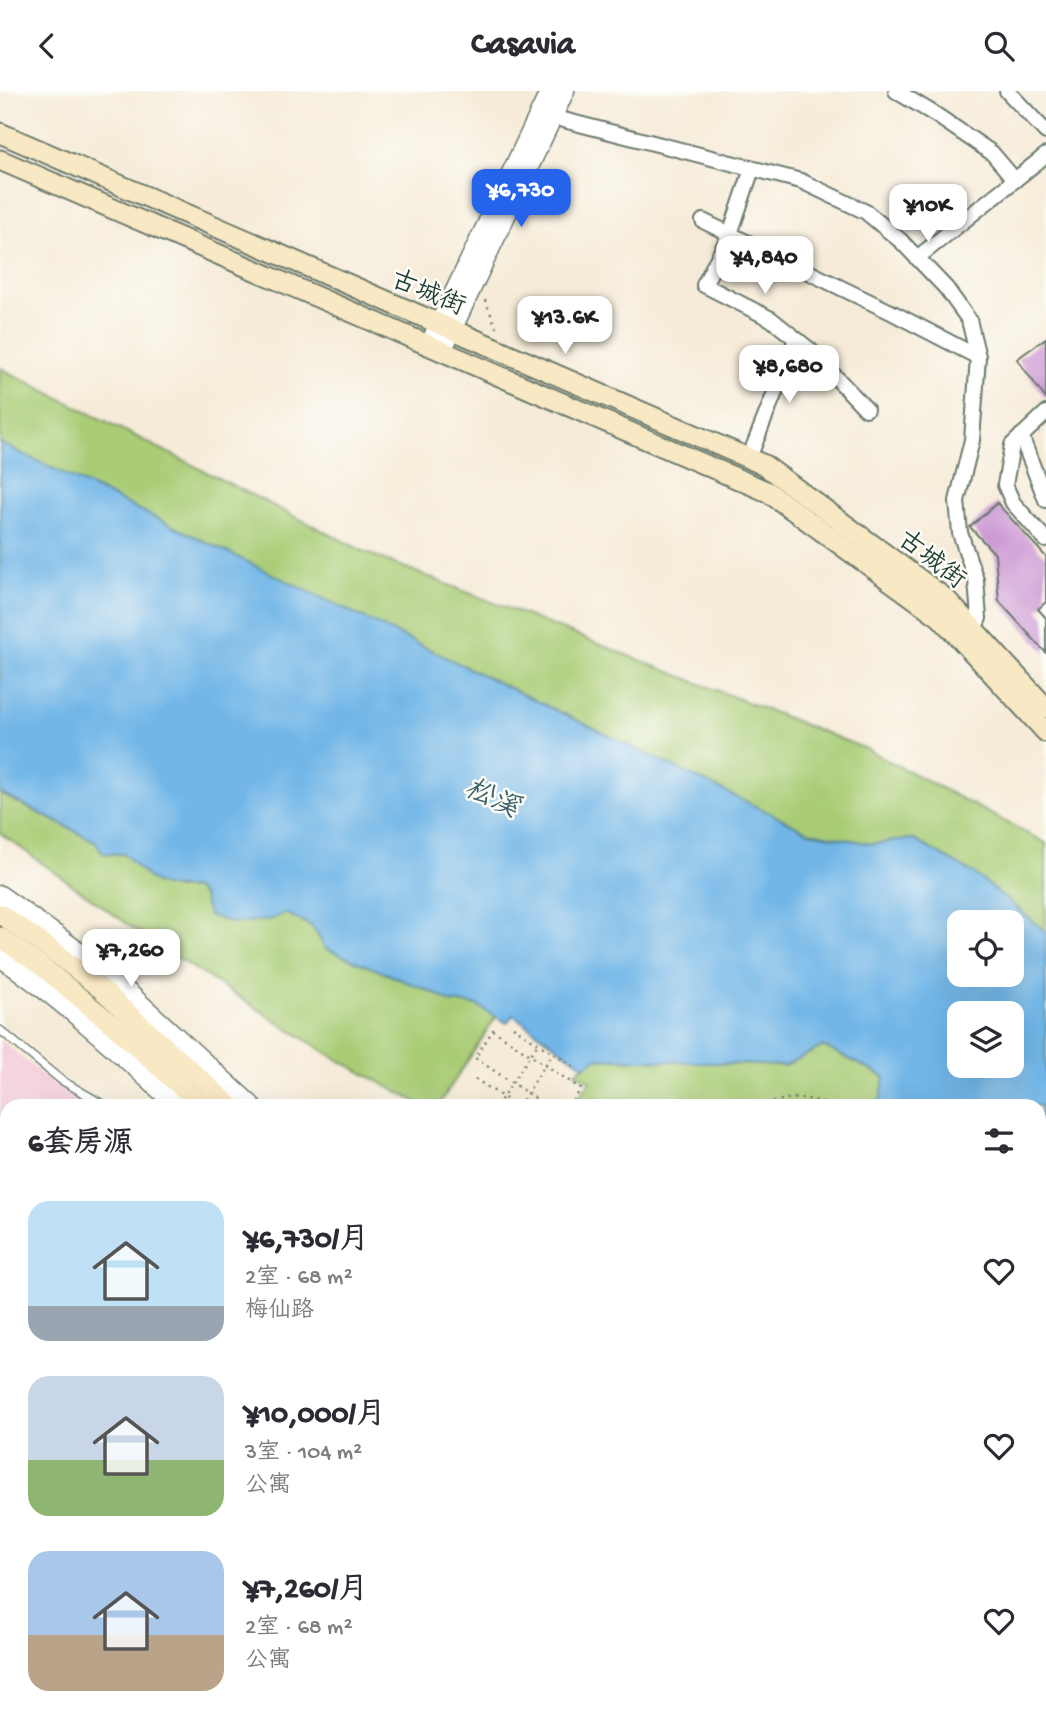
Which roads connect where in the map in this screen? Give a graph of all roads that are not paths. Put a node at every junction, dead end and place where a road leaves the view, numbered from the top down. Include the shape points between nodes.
1 (550, 91) edge
2 (565, 91) edge
3 (895, 91) edge
4 (1007, 91) edge
5 (546, 116) junction
6 (1046, 132) edge
7 (0, 133) edge
8 (1046, 155) edge
9 (0, 160) edge
10 (752, 169) junction
11 (1015, 180) junction
12 (703, 222) dead end
13 (730, 234) junction
14 (917, 258) junction
15 (446, 326) junction
16 (796, 339) junction
17 (435, 348) junction
18 (978, 357) junction
19 (866, 409) dead end
20 (1046, 413) edge
21 (1021, 436) junction
22 (749, 458) junction
23 (1046, 500) edge
24 (1026, 517) junction
25 (1046, 540) edge
26 (974, 629) junction
27 (1046, 708) edge
28 (1046, 732) edge
29 (0, 895) edge
30 (0, 914) edge
31 (0, 937) edge
32 (0, 957) edge
33 (0, 1030) edge
34 (94, 1099) edge
35 (169, 1099) edge
36 (194, 1099) edge
37 (222, 1099) edge
38 (244, 1099) edge

1 - 5 street
2 - 5 street
3 - 11 street via 964,132 992,153
4 - 6 street
5 - 10 street
5 - 15 street
7 - 15 main road, 古城街
8 - 11 street
9 - 17 main road, 古城街
10 - 13 street
10 - 14 street via 801,181 866,212
11 - 14 street
12 - 13 street
13 - 16 street via 704,285 771,319
13 - 18 street
14 - 18 street via 969,320
15 - 17 street
15 - 22 main road, 古城街
16 - 19 street
16 - 22 street
17 - 28 main road, 古城街 via 768,492 940,617
18 - 26 street via 972,440 957,501 960,533 976,580 979,618
20 - 21 street
21 - 23 street
21 - 24 street via 1012,445 1005,485
22 - 26 main road, 古城街 via 946,599
23 - 24 street
24 - 25 street
26 - 27 main road, 古城街
29 - 38 street via 108,975
30 - 37 main road via 101,989
31 - 36 main road via 119,1030
32 - 35 street via 107,1041
33 - 34 lane via 61,1080

